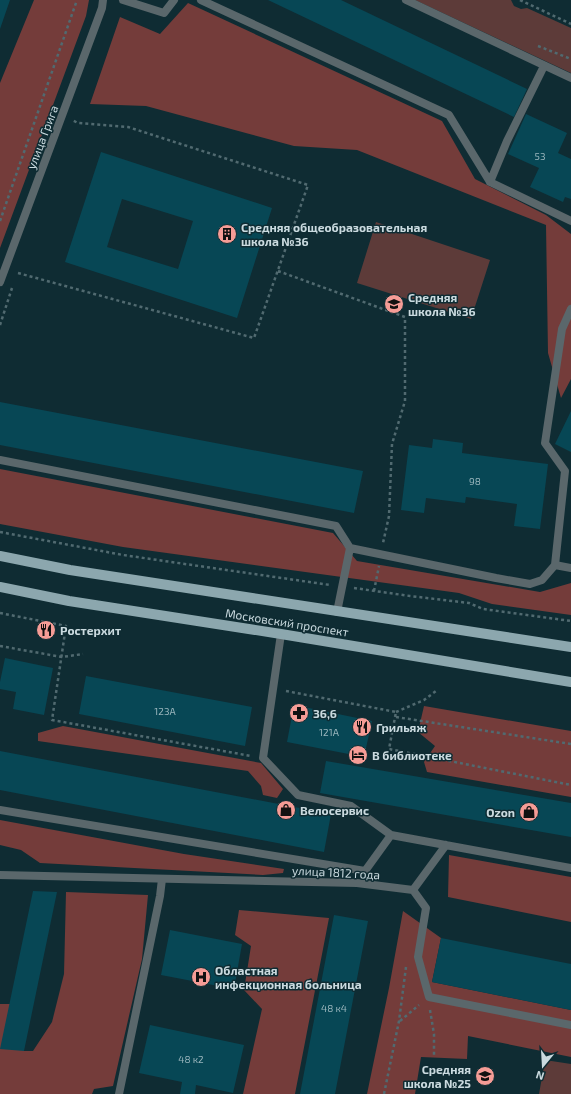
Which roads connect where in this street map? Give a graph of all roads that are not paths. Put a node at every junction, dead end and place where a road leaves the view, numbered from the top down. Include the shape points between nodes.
1 (103, 0) edge
2 (123, 0) edge
3 (174, 0) edge
4 (201, 0) edge
5 (406, 0) edge
6 (544, 66) junction
7 (571, 78) edge
8 (490, 182) junction
9 (571, 221) edge
10 (0, 282) edge
11 (571, 309) edge
12 (0, 460) edge
13 (350, 548) junction
14 (0, 556) edge
15 (555, 565) junction
16 (571, 568) edge
17 (0, 587) edge
18 (337, 612) junction
19 (281, 634) junction
20 (571, 647) edge
21 (571, 682) edge
22 (0, 810) edge
23 (391, 835) junction
24 (446, 845) junction
25 (571, 868) edge
26 (365, 871) junction
27 (0, 875) edge
28 (162, 879) junction
29 (357, 883) junction
30 (413, 890) junction
31 (571, 1025) edge
32 (119, 1094) edge

1 - 10 street, улица Грига
2 - 3 street via 164,13
4 - 8 street via 449,114
5 - 6 street
6 - 7 street
6 - 8 street
8 - 9 street
11 - 15 street via 562,329 545,443 565,471
12 - 13 street via 336,526
13 - 15 street via 530,584 542,580
13 - 18 street
14 - 18 main road, Московский проспект via 70,570
15 - 16 street
17 - 19 main road, Московский проспект via 70,601
18 - 20 main road, Московский проспект
19 - 21 main road, Московский проспект
19 - 23 street via 263,758 298,795 351,806
22 - 26 street
23 - 24 street
23 - 26 street
24 - 25 street
24 - 30 street
26 - 29 street
27 - 28 street, улица 1812 года
28 - 29 street, улица 1812 года
28 - 32 street
29 - 30 street, улица 1812 года
30 - 31 street via 426,908 418,957 429,997

